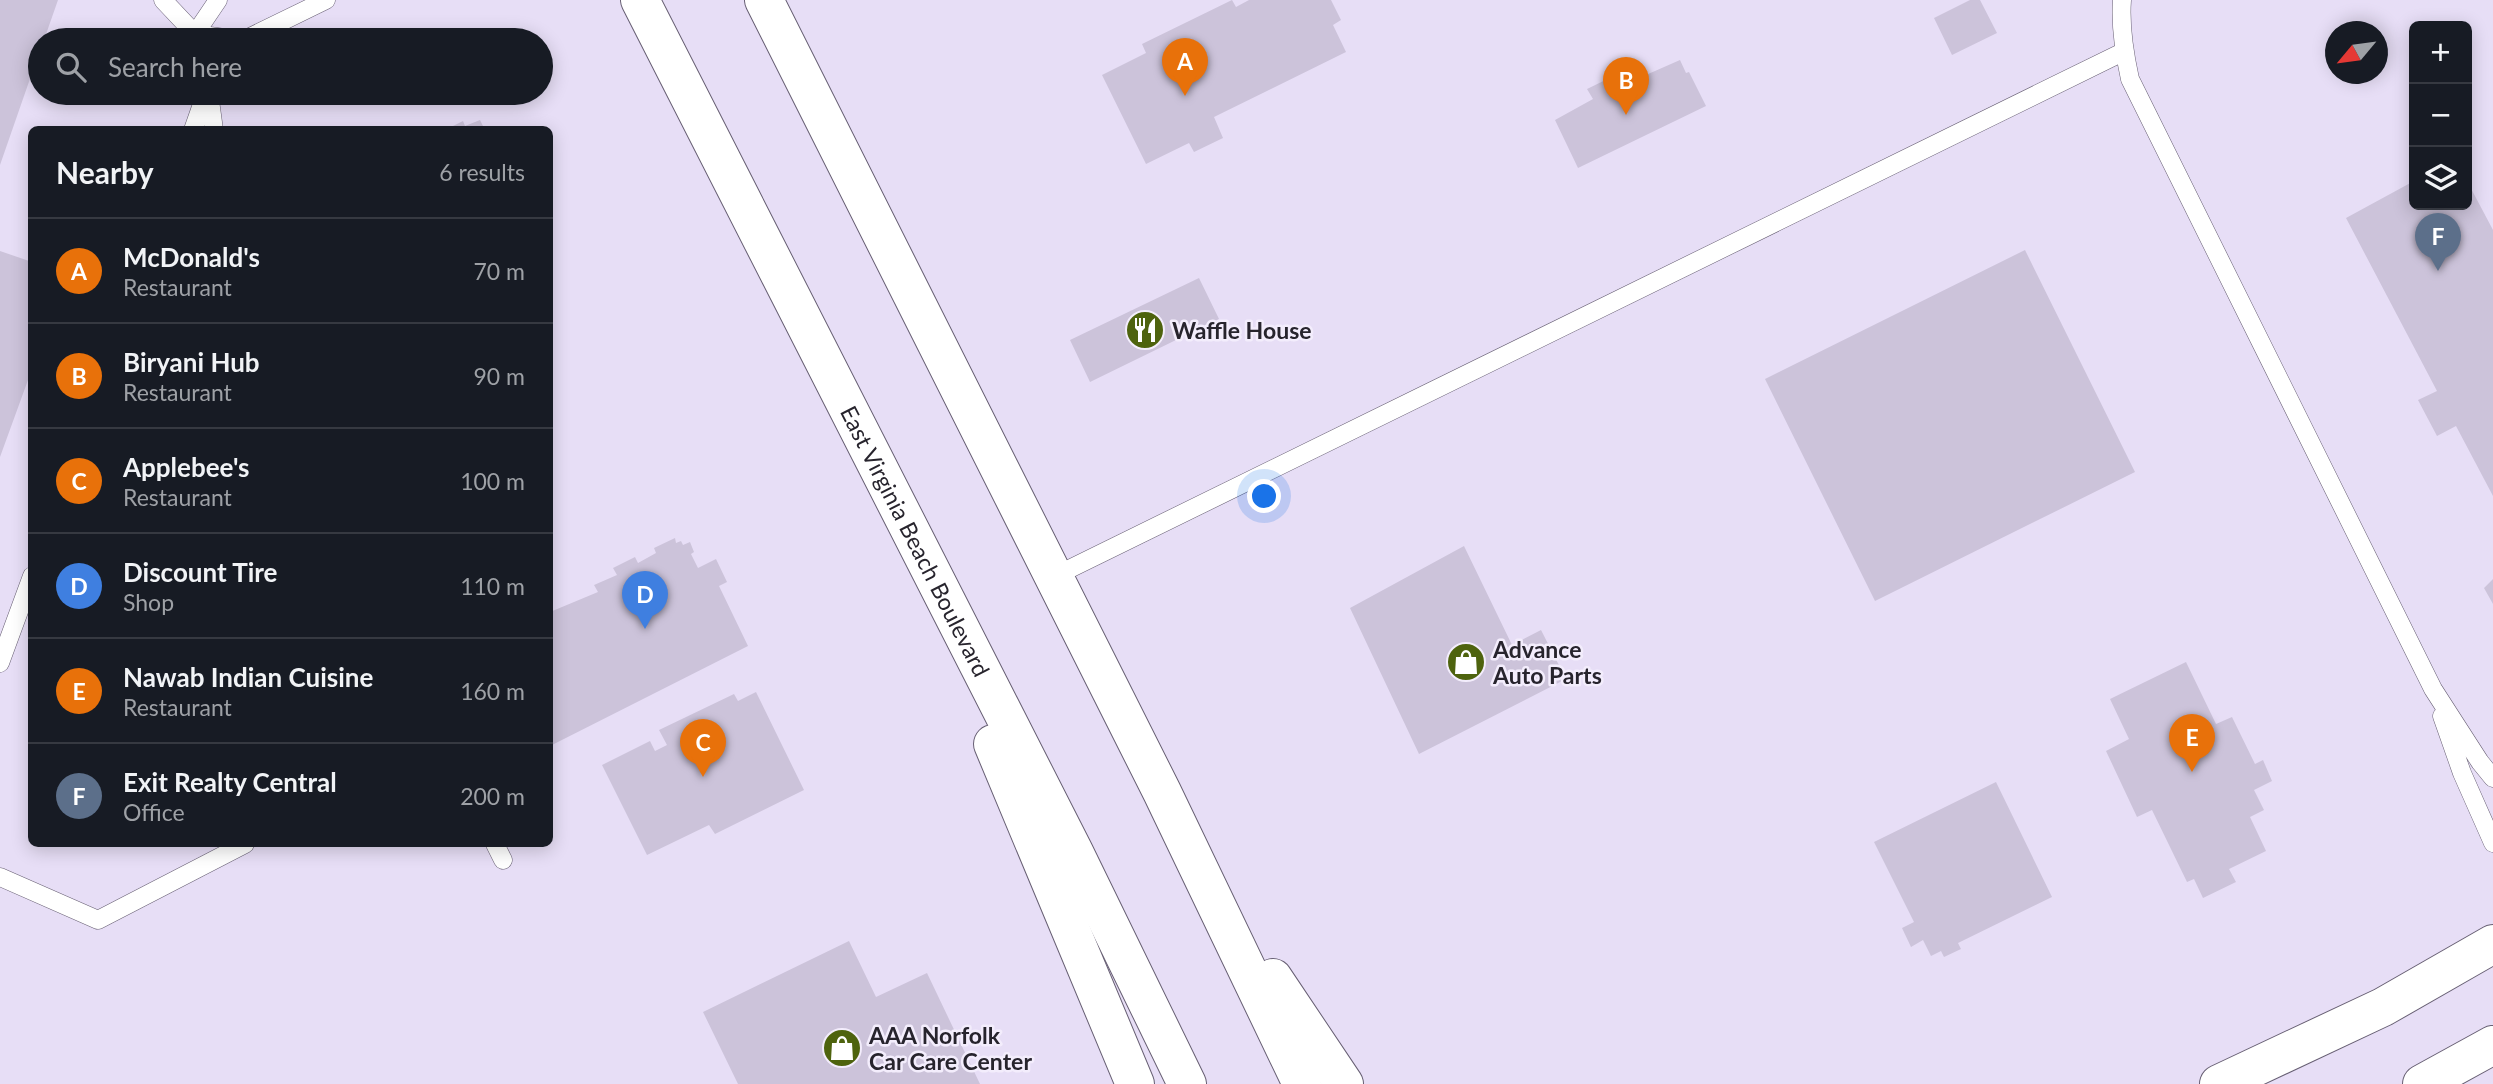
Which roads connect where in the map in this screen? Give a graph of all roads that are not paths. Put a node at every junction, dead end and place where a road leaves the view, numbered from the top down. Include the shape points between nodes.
1 (163, 0) edge
2 (218, 0) edge
3 (327, 0) edge
4 (640, 0) edge
5 (764, 0) edge
6 (2122, 0) edge
7 (188, 28) edge
8 (201, 28) edge
9 (267, 28) edge
10 (2123, 52) junction
11 (203, 105) edge
12 (210, 105) edge
13 (195, 126) edge
14 (213, 126) edge
15 (1054, 577) junction
16 (28, 587) edge
17 (964, 638) junction
18 (0, 663) edge
19 (2433, 689) junction
20 (2493, 778) edge
21 (2493, 843) edge
22 (239, 847) edge
23 (1195, 861) junction
24 (0, 877) edge
25 (2493, 944) edge
26 (2493, 1045) edge
27 (1135, 1084) edge
28 (1187, 1084) edge
29 (1302, 1084) edge
30 (1344, 1084) edge
31 (2219, 1084) edge
32 (2422, 1084) edge

1 - 7 lane
2 - 8 lane
3 - 9 lane
4 - 17 main road, East Virginia Beach Boulevard
5 - 15 main road
6 - 10 lane
10 - 15 lane
10 - 19 lane via 2130,79
11 - 13 lane
12 - 14 lane
15 - 23 main road
16 - 18 lane
17 - 27 main road via 993,745
17 - 28 main road, East Virginia Beach Boulevard
19 - 20 lane
19 - 21 lane
22 - 24 lane via 98,920
23 - 29 main road
23 - 30 main road
25 - 31 main road via 2383,1007
26 - 32 main road

